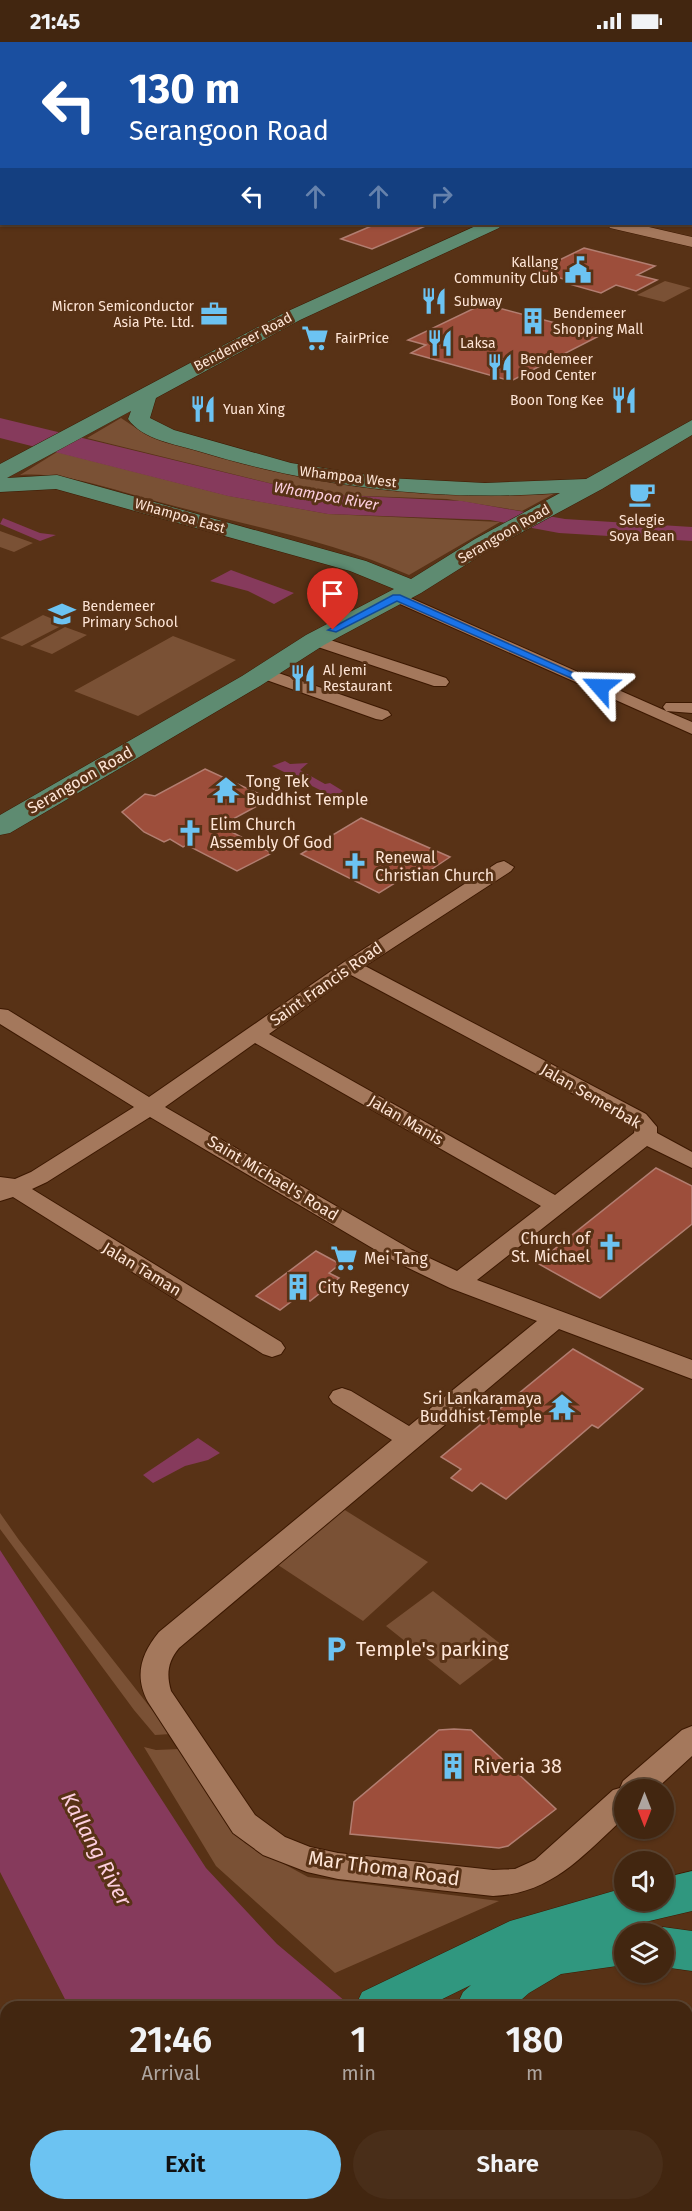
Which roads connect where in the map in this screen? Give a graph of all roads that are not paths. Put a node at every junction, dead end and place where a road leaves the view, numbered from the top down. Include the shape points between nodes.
1 (491, 225) edge
2 (620, 225) edge
3 (647, 225) edge
4 (692, 236) edge
5 (692, 242) edge
6 (147, 393) junction
7 (692, 426) edge
8 (0, 473) edge
9 (594, 484) junction
10 (0, 485) edge
11 (452, 564) junction
12 (358, 566) junction
13 (405, 592) junction
14 (442, 602) junction
15 (365, 613) junction
16 (315, 640) junction
17 (264, 673) junction
18 (440, 682) dead end
19 (672, 707) junction
20 (692, 708) edge
21 (382, 715) dead end
22 (690, 722) edge
23 (0, 827) edge
24 (504, 867) dead end
25 (351, 967) junction
26 (0, 1015) edge
27 (254, 1034) junction
28 (150, 1107) junction
29 (645, 1136) junction
30 (692, 1161) edge
31 (4, 1187) edge
32 (558, 1206) junction
33 (459, 1282) junction
34 (557, 1317) junction
35 (272, 1348) dead end
36 (692, 1370) edge
37 (342, 1397) dead end
38 (408, 1439) junction
39 (692, 1738) edge
40 (646, 1779) edge
41 (614, 1808) edge
42 (692, 1892) edge
43 (674, 1896) edge
44 (614, 1910) edge
45 (614, 1946) edge
46 (674, 1949) edge
47 (692, 1951) edge
48 (391, 2001) edge
49 (486, 2001) edge

1 - 6 main road, Bendemeer Road via 293,316
2 - 5 main road
3 - 4 main road
6 - 8 main road, Bendemeer Road
6 - 9 main road, Whampoa West via 139,419 153,429 233,456 297,471 476,489
7 - 9 main road, Serangoon Road
9 - 11 main road, Serangoon Road
10 - 12 main road, Whampoa East via 57,482
11 - 13 main road, Serangoon Road
11 - 14 main road
12 - 13 main road, Whampoa East
12 - 15 main road via 372,589
13 - 14 street
13 - 15 main road, Serangoon Road
13 - 22 street
14 - 19 street
15 - 16 main road, Serangoon Road
16 - 17 main road, Serangoon Road
16 - 18 street
17 - 21 street
17 - 23 main road, Serangoon Road
19 - 20 street
19 - 22 street
24 - 25 street, Saint Francis Road
25 - 27 street, Saint Francis Road
25 - 29 street, Jalan Semerbak via 638,1119 646,1127
26 - 28 street, Saint Michael's Road
27 - 28 street, Saint Francis Road
27 - 32 street, Jalan Manis
28 - 31 street, Jalan Taman via 59,1165
28 - 33 street, Saint Michael's Road via 404,1256
29 - 30 street
29 - 32 street, Jalan Semerbak
31 - 35 street, Jalan Taman
32 - 33 street, Jalan Semerbak
33 - 34 street, Saint Michael's Road
34 - 36 street, Saint Michael's Road
34 - 38 street
37 - 38 street
38 - 41 street, Mar Thoma Road via 169,1640 154,1666 158,1694 244,1824 274,1846 322,1863 493,1883 517,1881 546,1869
39 - 40 street
42 - 43 highway
44 - 48 highway via 526,1935
45 - 49 highway via 580,1948 533,1964
46 - 47 highway

